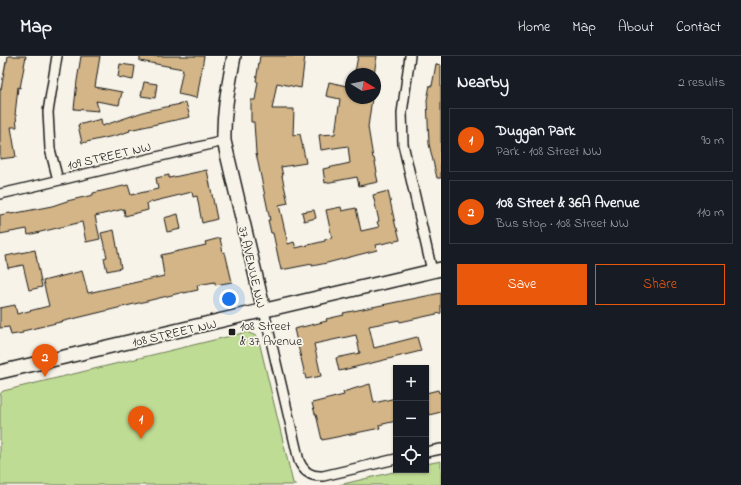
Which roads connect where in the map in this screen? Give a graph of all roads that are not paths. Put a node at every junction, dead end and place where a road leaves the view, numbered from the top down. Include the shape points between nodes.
1 (57, 56) edge
2 (234, 56) edge
3 (410, 56) edge
4 (224, 141) junction
5 (58, 180) junction
6 (0, 194) edge
7 (436, 270) edge
8 (264, 311) junction
9 (0, 372) edge
10 (441, 448) edge
11 (429, 451) edge
12 (393, 460) edge

1 - 5 street via 48,112 48,133
2 - 4 street, 37 AVENUE NW via 225,105
3 - 7 street via 402,113 403,144
4 - 5 street, 109 STREET NW
4 - 8 street, 37 AVENUE NW
5 - 6 street, 109 STREET NW
7 - 8 street, 108 STREET NW
8 - 9 street, 108 STREET NW
8 - 12 street, 37 AVENUE NW via 302,467 309,474 318,476
10 - 11 street

